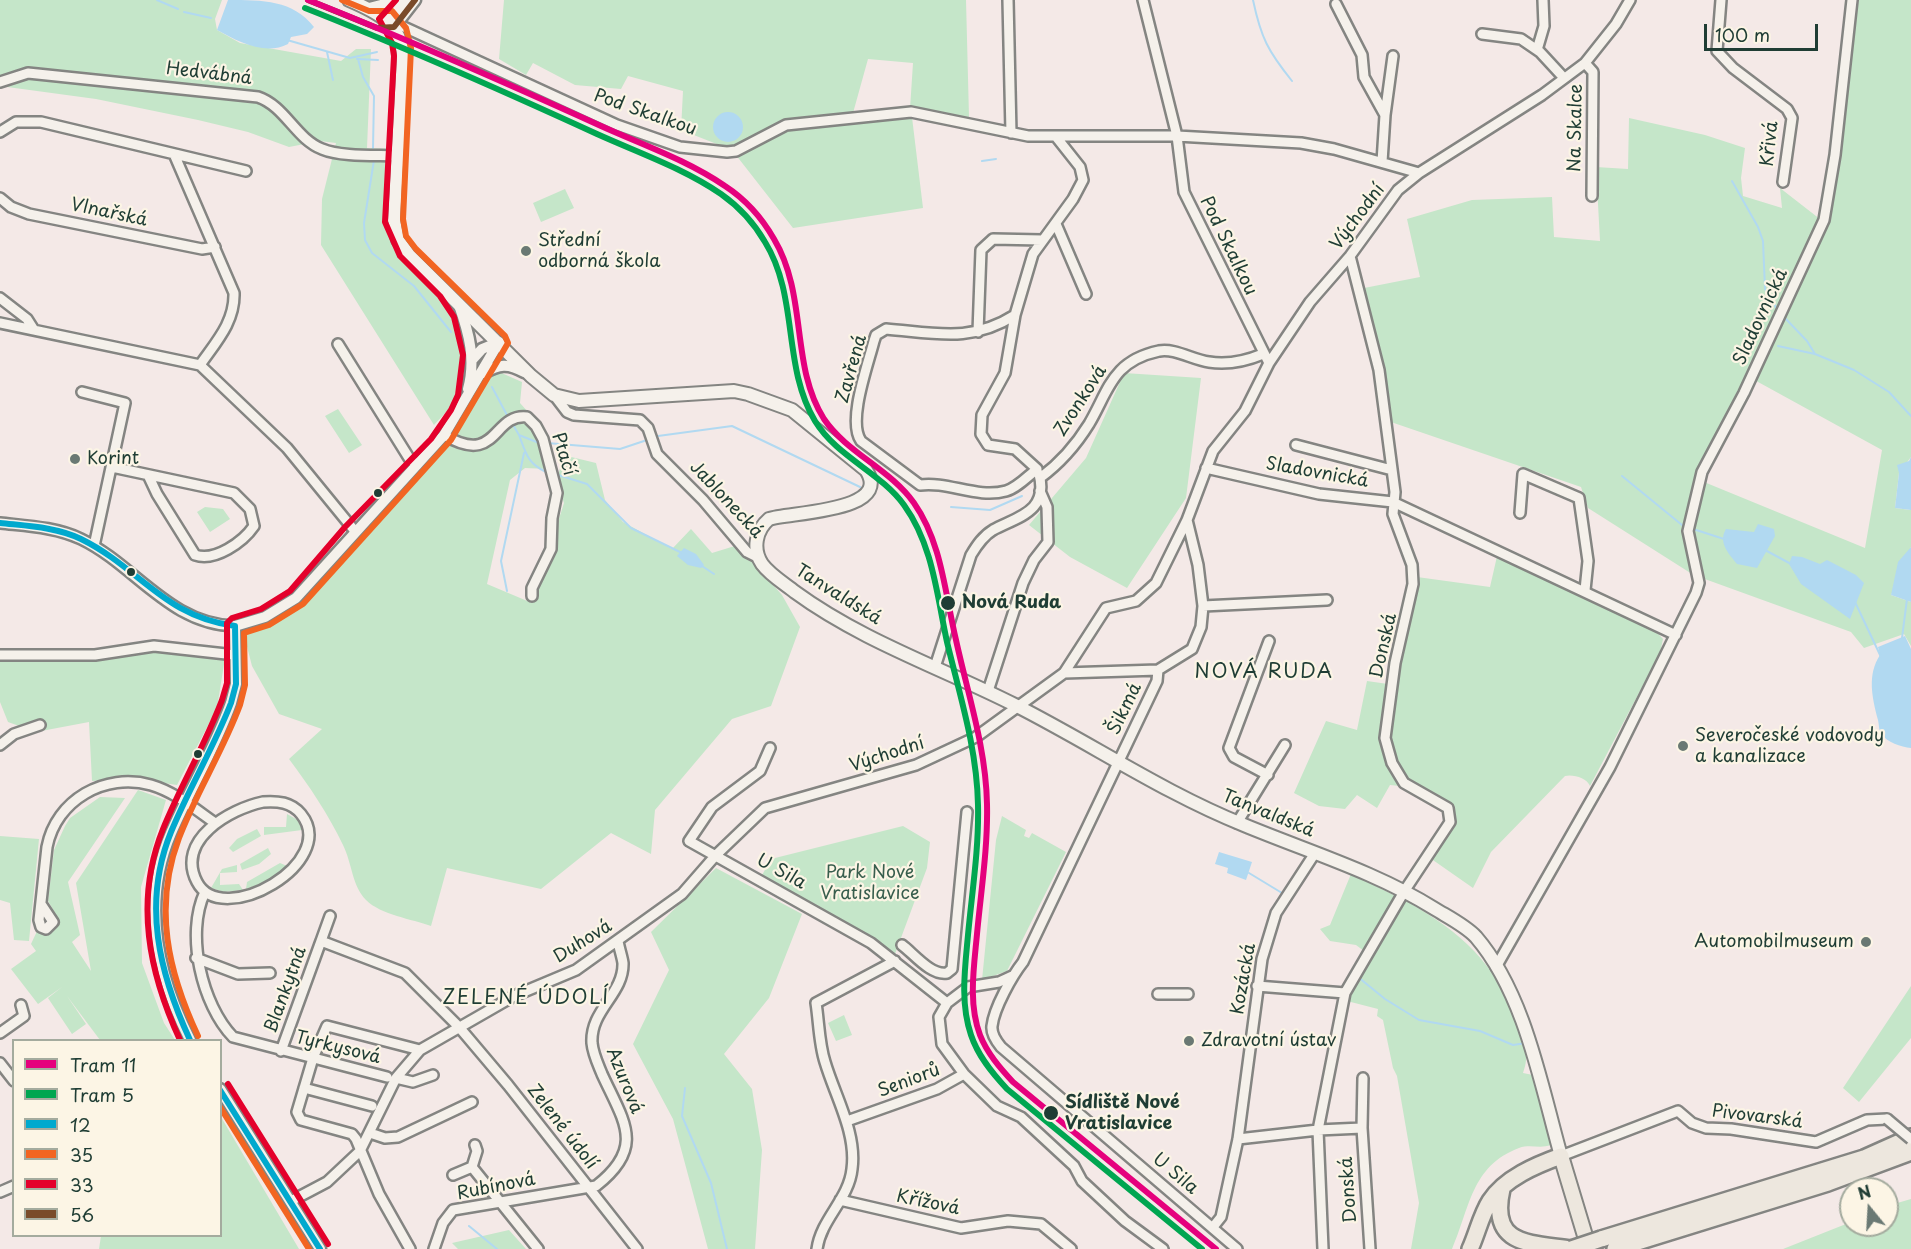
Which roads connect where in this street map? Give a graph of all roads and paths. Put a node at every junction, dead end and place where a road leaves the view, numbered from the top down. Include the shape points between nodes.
1 (349, 0) edge
2 (401, 0) edge
3 (409, 0) edge
4 (415, 0) edge
5 (1008, 0) edge
6 (1143, 0) edge
7 (1543, 0) edge
8 (1630, 0) edge
9 (1721, 0) edge
10 (1852, 0) edge
11 (1336, 4) dead end
12 (369, 8) junction
13 (393, 23) junction
14 (1482, 34) dead end
15 (1537, 50) junction
16 (1393, 56) dead end
17 (1585, 63) junction
18 (1564, 78) junction
19 (0, 82) edge
20 (1385, 115) junction
21 (0, 132) edge
22 (1011, 133) junction
23 (1178, 136) junction
24 (1058, 138) junction
25 (174, 154) junction
26 (397, 156) junction
27 (1382, 162) junction
28 (246, 171) dead end
29 (1419, 173) junction
30 (1783, 182) dead end
31 (1592, 196) dead end
32 (0, 198) edge
33 (1056, 224) junction
34 (1042, 240) junction
35 (215, 247) junction
36 (1350, 256) junction
37 (1086, 294) dead end
38 (0, 298) edge
39 (458, 302) junction
40 (1015, 315) junction
41 (0, 323) edge
42 (34, 330) junction
43 (978, 332) junction
44 (499, 342) junction
45 (338, 344) dead end
46 (1263, 354) junction
47 (472, 360) junction
48 (1269, 363) junction
49 (200, 365) junction
50 (481, 375) junction
51 (531, 376) junction
52 (82, 392) dead end
53 (554, 395) junction
54 (466, 399) junction
55 (444, 435) junction
56 (1296, 445) dead end
57 (417, 465) junction
58 (112, 467) junction
59 (1206, 468) junction
60 (1392, 470) junction
61 (1038, 473) junction
62 (149, 477) junction
63 (1040, 491) junction
64 (1393, 502) junction
65 (1520, 513) dead end
66 (1187, 520) junction
67 (0, 523) edge
68 (354, 530) junction
69 (94, 546) junction
70 (759, 558) junction
71 (1585, 590) junction
72 (532, 596) dead end
73 (1327, 600) dead end
74 (1203, 606) junction
75 (235, 626) junction
76 (1676, 635) junction
77 (1269, 641) dead end
78 (0, 655) edge
79 (236, 655) junction
80 (935, 668) junction
81 (1158, 670) junction
82 (1064, 673) junction
83 (988, 692) junction
84 (1018, 706) junction
85 (40, 725) dead end
86 (0, 745) edge
87 (1285, 745) dead end
88 (770, 748) dead end
89 (1117, 761) junction
90 (1268, 775) junction
91 (186, 802) junction
92 (967, 812) dead end
93 (215, 823) junction
94 (1238, 823) junction
95 (1316, 853) junction
96 (716, 855) junction
97 (1405, 890) junction
98 (205, 892) junction
99 (41, 904) junction
100 (330, 916) dead end
101 (321, 941) junction
102 (618, 941) junction
103 (902, 945) dead end
104 (910, 954) junction
105 (196, 958) junction
106 (898, 963) junction
107 (1496, 967) junction
108 (270, 973) dead end
109 (1012, 976) junction
110 (1257, 986) junction
111 (1345, 993) junction
112 (1158, 994) dead end
113 (1188, 994) dead end
114 (947, 1003) junction
115 (21, 1005) dead end
116 (992, 1025) joint
117 (459, 1027) junction
118 (0, 1033) edge
119 (189, 1039) edge
120 (420, 1050) junction
121 (281, 1051) junction
122 (313, 1058) junction
123 (3, 1066) edge
124 (964, 1074) junction
125 (432, 1075) dead end
126 (12, 1078) edge
127 (391, 1078) junction
128 (1364, 1078) dead end
129 (304, 1088) junction
130 (222, 1092) edge
131 (472, 1102) dead end
132 (372, 1106) dead end
133 (847, 1121) junction
134 (1362, 1128) junction
135 (1318, 1130) junction
136 (370, 1133) junction
137 (1911, 1138) edge
138 (1238, 1139) junction
139 (475, 1145) dead end
140 (1904, 1150) edge
141 (360, 1151) junction
142 (1561, 1156) junction
143 (472, 1167) junction
144 (453, 1175) dead end
145 (588, 1188) junction
146 (1502, 1189) junction
147 (840, 1200) junction
148 (291, 1201) junction
149 (499, 1201) junction
150 (1213, 1227) junction
151 (1595, 1244) edge
152 (320, 1249) edge
153 (410, 1249) edge
154 (434, 1249) edge
155 (538, 1249) edge
156 (637, 1249) edge
157 (817, 1249) edge
158 (1071, 1249) edge
159 (1163, 1249) edge
160 (1237, 1249) edge
161 (1323, 1249) edge
162 (1370, 1249) edge
163 (1470, 1249) edge
164 (1571, 1249) edge
165 (1615, 1249) edge

1 - 12 main road
2 - 12 street
3 - 13 street
4 - 13 street
5 - 22 street
6 - 23 street, Pod Skalkou
7 - 15 street via 1544,26
8 - 17 street, Východní
9 - 30 street, Křivá via 1717,51 1787,109 1792,118
10 - 76 street, Sladovnická via 1824,220 1744,393 1702,472 1688,531 1698,583
11 - 20 street via 1362,55 1364,77
12 - 13 main road
13 - 22 street, Pod Skalkou via 616,125 680,147 736,151 786,125 911,112
13 - 26 main road, Jablonecká via 403,56
14 - 15 street via 1521,39
15 - 18 street
16 - 20 street
17 - 18 street, Východní
17 - 31 street, Na Skalce via 1593,72
18 - 29 street, Východní
19 - 26 street, Hedvábná via 28,73 258,97 276,106 321,149
20 - 27 street
21 - 25 street via 16,122 41,122
22 - 24 street, Pod Skalkou
23 - 24 street, Pod Skalkou
23 - 27 street, Pod Skalkou via 1301,143
23 - 46 street, Pod Skalkou via 1184,192
24 - 33 street via 1080,167 1083,180
25 - 28 street
25 - 35 street
26 - 39 main road, Jablonecká via 394,220 398,240
27 - 29 street, Pod Skalkou
29 - 36 street, Východní via 1398,190
32 - 35 street, Vlnařská via 29,214 201,249
33 - 34 street
33 - 37 street
34 - 40 street via 1033,254
34 - 43 street via 993,239 981,250
35 - 49 street via 234,293 235,309
36 - 48 street, Východní via 1310,302
36 - 60 street, Donská via 1379,370
38 - 42 street via 27,319
39 - 44 main road, Jablonecká
39 - 47 street via 469,331
40 - 43 street, Zavřená
40 - 61 street via 1005,373 982,415 981,434 988,445 1015,449
41 - 42 street
42 - 49 street
43 - 61 street, Zavřená via 879,332 856,416 856,435 920,485 1006,491
44 - 47 street
44 - 50 street
44 - 51 main road, Jablonecká
45 - 57 street via 384,421
46 - 48 street, Pod Skalkou
46 - 61 street, Zvonková via 1228,363 1161,351 1137,360 1117,373 1104,390 1089,424 1059,464
47 - 54 street
48 - 59 street, Východní via 1257,392 1213,451
49 - 68 street via 287,448
50 - 51 street via 509,364
50 - 54 street
51 - 53 main road, Jablonecká
52 - 58 street via 124,403
53 - 70 street, Jablonecká via 574,415 643,423 657,453 747,552
53 - 70 main road, Jablonecká via 579,401 734,391 748,394 792,410 866,470 871,487 859,500 822,511 769,519 756,543
54 - 55 street
55 - 57 street
55 - 72 street, Ptačí via 464,447 480,445 518,417 527,417 536,426 557,494 551,549
56 - 60 street
57 - 68 street
58 - 62 street
58 - 69 street
59 - 64 street, Sladovnická via 1319,494
59 - 66 street, Východní
60 - 64 street, Donská
61 - 63 street
62 - 62 street via 195,555 216,554 247,536 254,526 250,509 234,493
63 - 80 street via 1026,516 995,530 970,555
63 - 83 street via 1047,507 1048,543 1023,583
64 - 71 street, Sladovnická
64 - 97 street, Donská via 1412,565 1413,584 1395,663 1385,738 1392,763 1404,783 1448,808 1450,822
65 - 71 street via 1523,474 1579,498 1587,561
66 - 74 street
66 - 82 street, Východní via 1156,583 1136,601 1106,608
67 - 69 street via 62,532
68 - 75 street via 296,598 265,617
69 - 75 street via 191,617 216,626
70 - 80 main road, Tanvaldská via 785,584 828,614
71 - 76 street, Sladovnická
73 - 74 street
74 - 81 street via 1196,645 1179,660
75 - 79 street
76 - 107 street, Sladovnická via 1610,766
77 - 90 street via 1229,748 1234,757
78 - 79 street via 95,655 154,646
79 - 91 street via 236,684 231,703
80 - 83 main road, Tanvaldská
81 - 82 street
81 - 89 street, Šikmá via 1157,681
82 - 84 street, Východní
83 - 84 main road, Tanvaldská
84 - 89 main road, Tanvaldská
84 - 96 street, Východní via 976,737 916,765 765,808
85 - 86 street via 14,734
87 - 90 street
88 - 96 street, U Sila via 760,771 712,807 689,841
89 - 94 main road, Tanvaldská
89 - 109 street, Šikmá via 1023,962
90 - 94 street
91 - 93 street
91 - 99 street via 151,786 124,782 92,789 77,798 64,811 49,838
91 - 119 street via 162,857 155,936 168,991
92 - 104 street via 952,969 939,974
93 - 98 street via 203,836 192,861 196,881
93 - 98 street via 253,804 275,801 288,804 304,818 308,843 294,867 263,890 227,898
94 - 95 main road, Tanvaldská
95 - 97 main road, Tanvaldská
95 - 110 street, Kozácká via 1276,913
96 - 102 street, Duhová via 682,894
96 - 106 street, U Sila via 838,923
97 - 107 main road, Tanvaldská via 1474,935
97 - 111 street, Donská
98 - 105 street via 196,930
99 - 99 street via 39,920 44,928 52,925
100 - 101 street, Blankytná
101 - 117 street, Blankytná via 405,973
101 - 121 street, Blankytná
102 - 117 street, Duhová via 576,970 514,996
102 - 145 street, Azurová via 623,964 621,976 600,1010 592,1043 624,1122 625,1156 614,1172
103 - 104 street
104 - 106 street
105 - 108 street via 238,974
105 - 121 street, Tyrkysová via 221,1025 233,1037
106 - 114 street, U Sila
106 - 133 street via 816,1003 824,1060
107 - 142 main road, Tanvaldská via 1510,992 1533,1054
109 - 114 street via 968,987
109 - 116 street, Šikmá
110 - 111 street
110 - 138 street, Kozácká
111 - 135 street, Donská
112 - 113 street
114 - 124 street, Seniorů via 939,1017 938,1031 942,1044
115 - 118 street via 24,1016
116 - 150 street, U Sila via 992,1034 1001,1047
117 - 120 street, Duhová
117 - 145 street, Zelené údolí
120 - 122 street via 327,1026
120 - 127 street, Duhová
121 - 122 street, Tyrkysová
122 - 127 street, Tyrkysová
122 - 129 street
123 - 126 street
124 - 133 street, Seniorů via 938,1089
124 - 159 street via 997,1106 1021,1117 1125,1221
125 - 127 street via 413,1082
127 - 136 street, Duhová
128 - 134 street, Donská
129 - 132 street
129 - 141 street via 297,1117 352,1134
130 - 148 street
131 - 136 street via 398,1137
133 - 147 street via 853,1167
134 - 135 street
134 - 162 street, Donská
135 - 138 street
135 - 161 street, Donská
136 - 141 street, Duhová
137 - 140 highway
137 - 142 street, Pivovarská, bridge via 1887,1119 1867,1120 1816,1142 1706,1128 1678,1111
138 - 150 street, Kozácká via 1221,1217
139 - 143 street
140 - 151 highway
140 - 165 highway via 1828,1183
141 - 148 street, Duhová via 327,1182
141 - 153 street
142 - 146 highway via 1528,1170
142 - 151 main road, Tanvaldská
143 - 144 street
143 - 149 street
145 - 149 street, Rubínová
145 - 156 street, Zelené údolí
146 - 163 highway via 1490,1202
146 - 164 highway via 1499,1217 1511,1236 1521,1242
147 - 157 street via 821,1231
147 - 158 street, Křížová via 962,1228 1008,1221 1041,1224
148 - 152 street
149 - 154 street, Rubínová via 453,1210 443,1223
149 - 155 street
150 - 160 street, U Sila
151 - 164 highway, bridge

